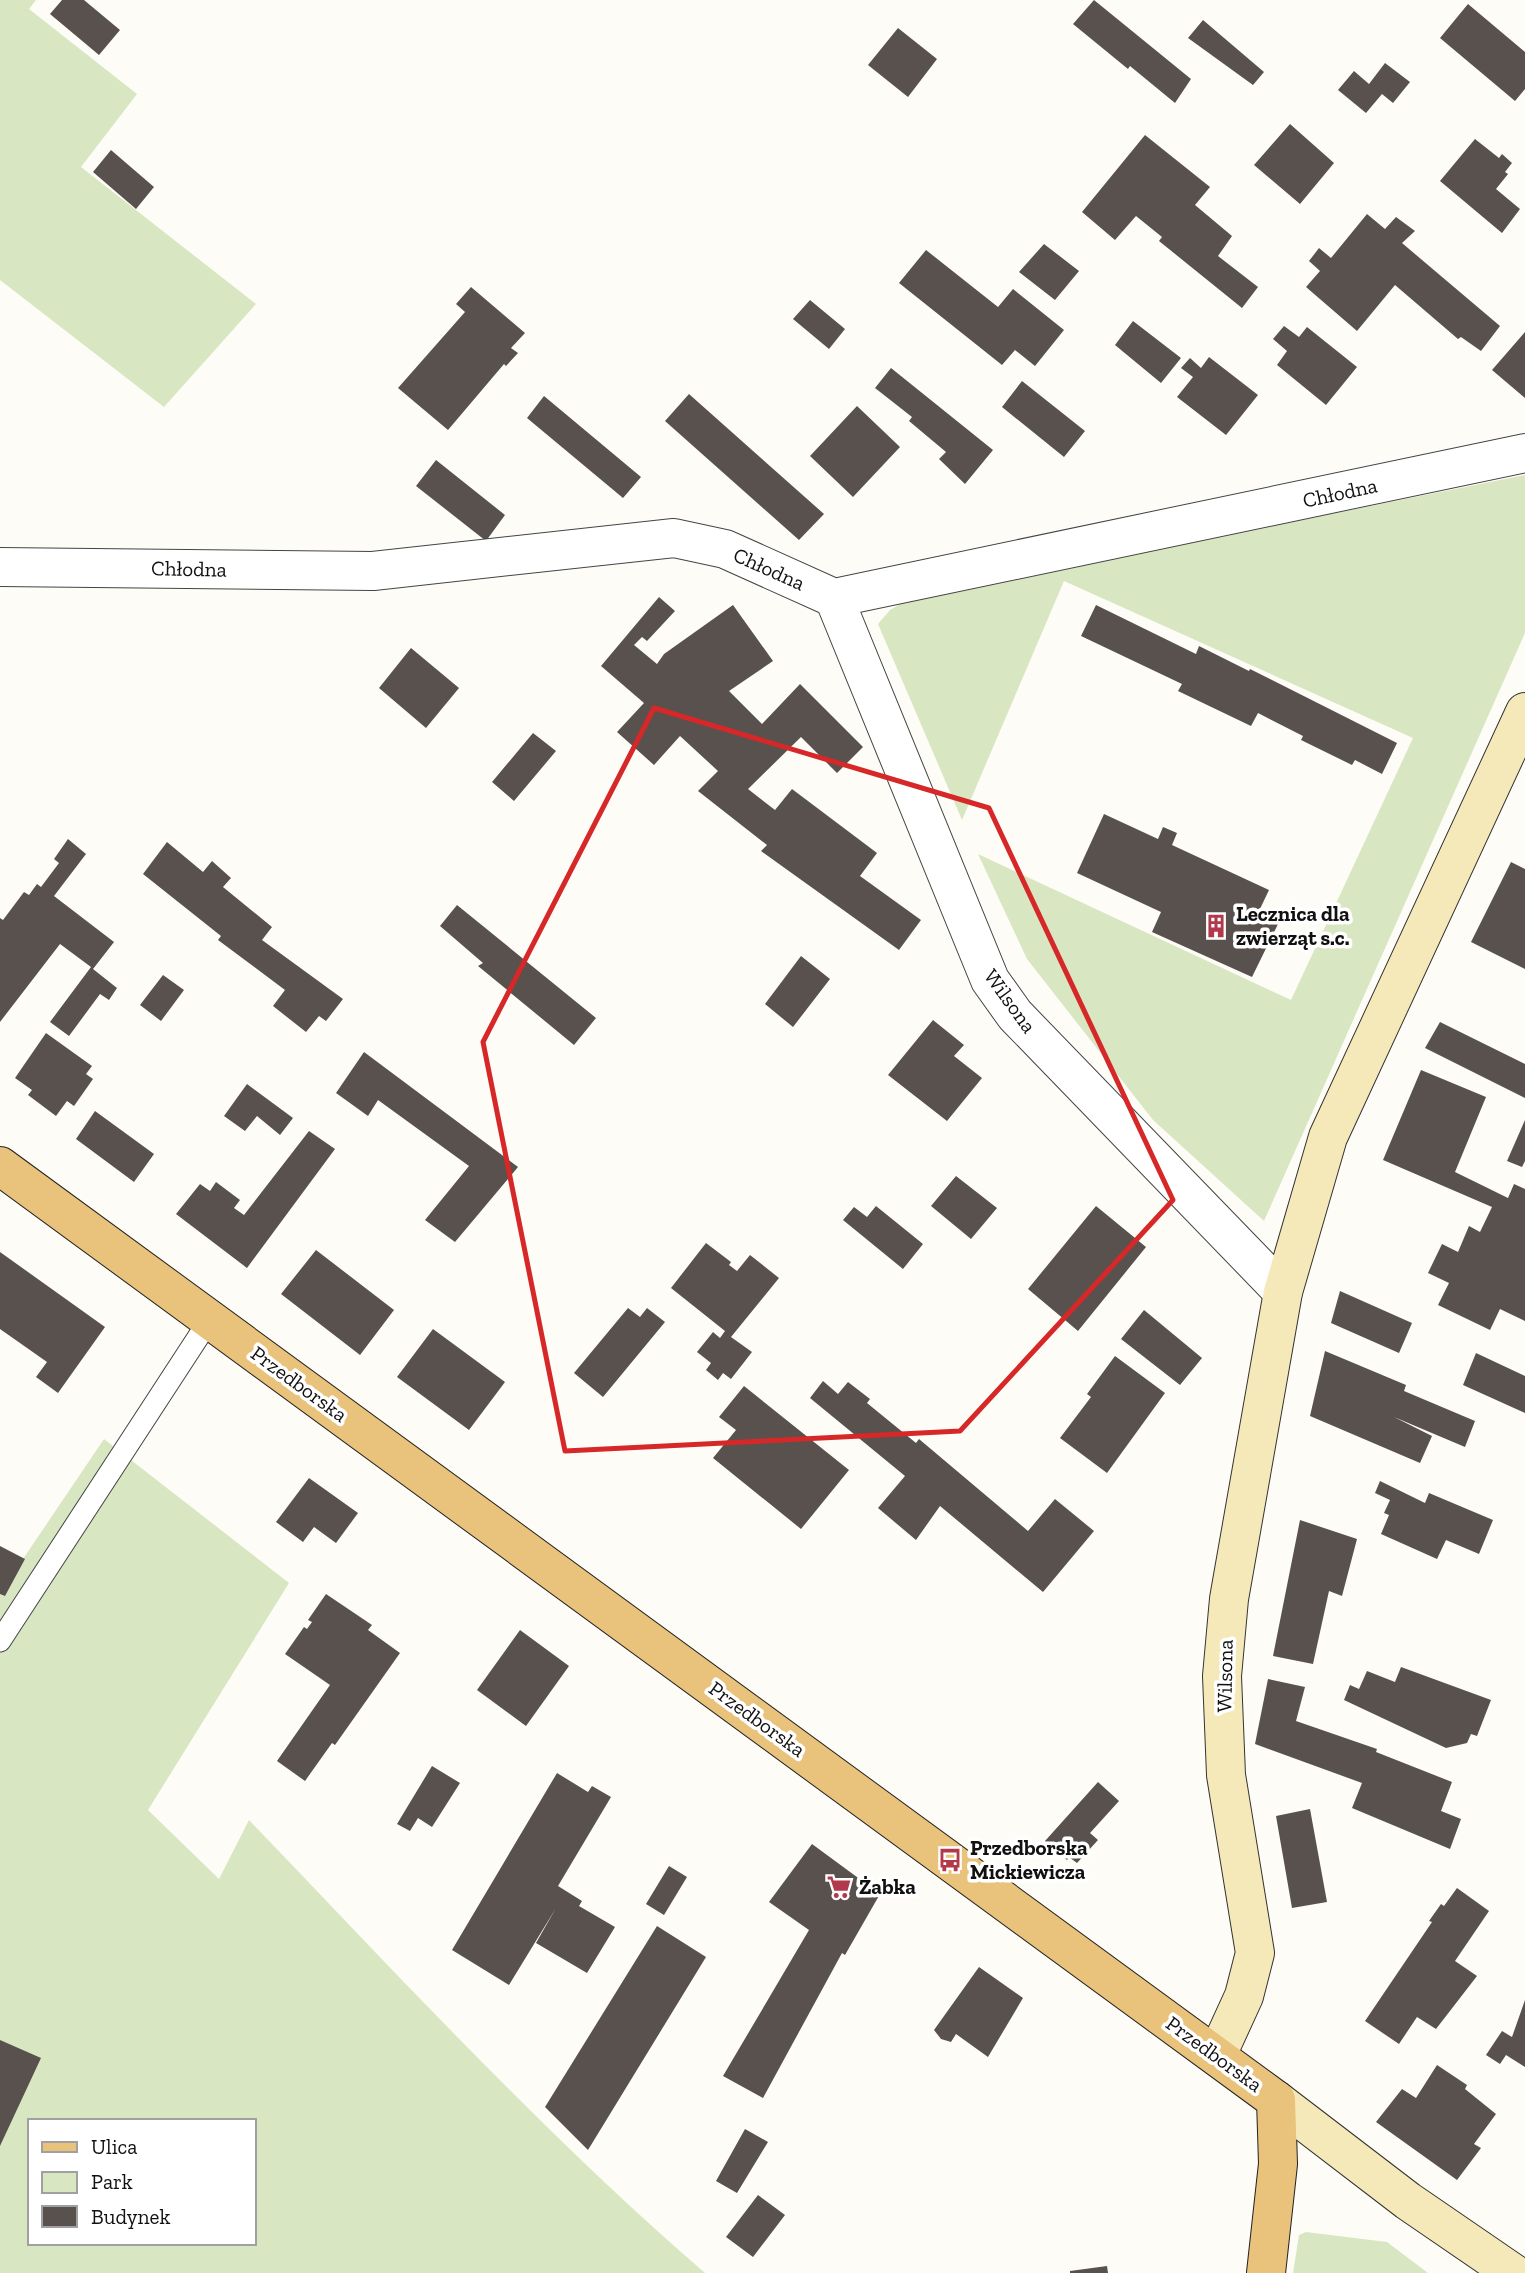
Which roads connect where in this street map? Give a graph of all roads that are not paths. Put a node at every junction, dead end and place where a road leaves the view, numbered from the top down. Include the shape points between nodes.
1 (1525, 453) edge
2 (0, 567) edge
3 (834, 598) junction
4 (1525, 712) edge
5 (0, 1166) edge
6 (1283, 1292) junction
7 (211, 1319) junction
8 (0, 1642) edge
9 (1217, 2055) junction
10 (1276, 2099) junction
11 (1266, 2273) edge
12 (1513, 2273) edge

1 - 3 street, Chłodna
2 - 3 street, Chłodna via 373,571 674,538 725,549
3 - 6 street, Wilsona via 990,980 1015,1015
4 - 6 street, Wilsona via 1328,1137
5 - 7 main road, Przedborska
6 - 9 street, Wilsona via 1228,1599 1222,1676 1226,1775 1255,1952 1244,1996
7 - 8 lane
7 - 9 main road, Przedborska
9 - 10 main road, Przedborska
10 - 11 main road via 1278,2164
10 - 12 street, Przedborska via 1408,2201

